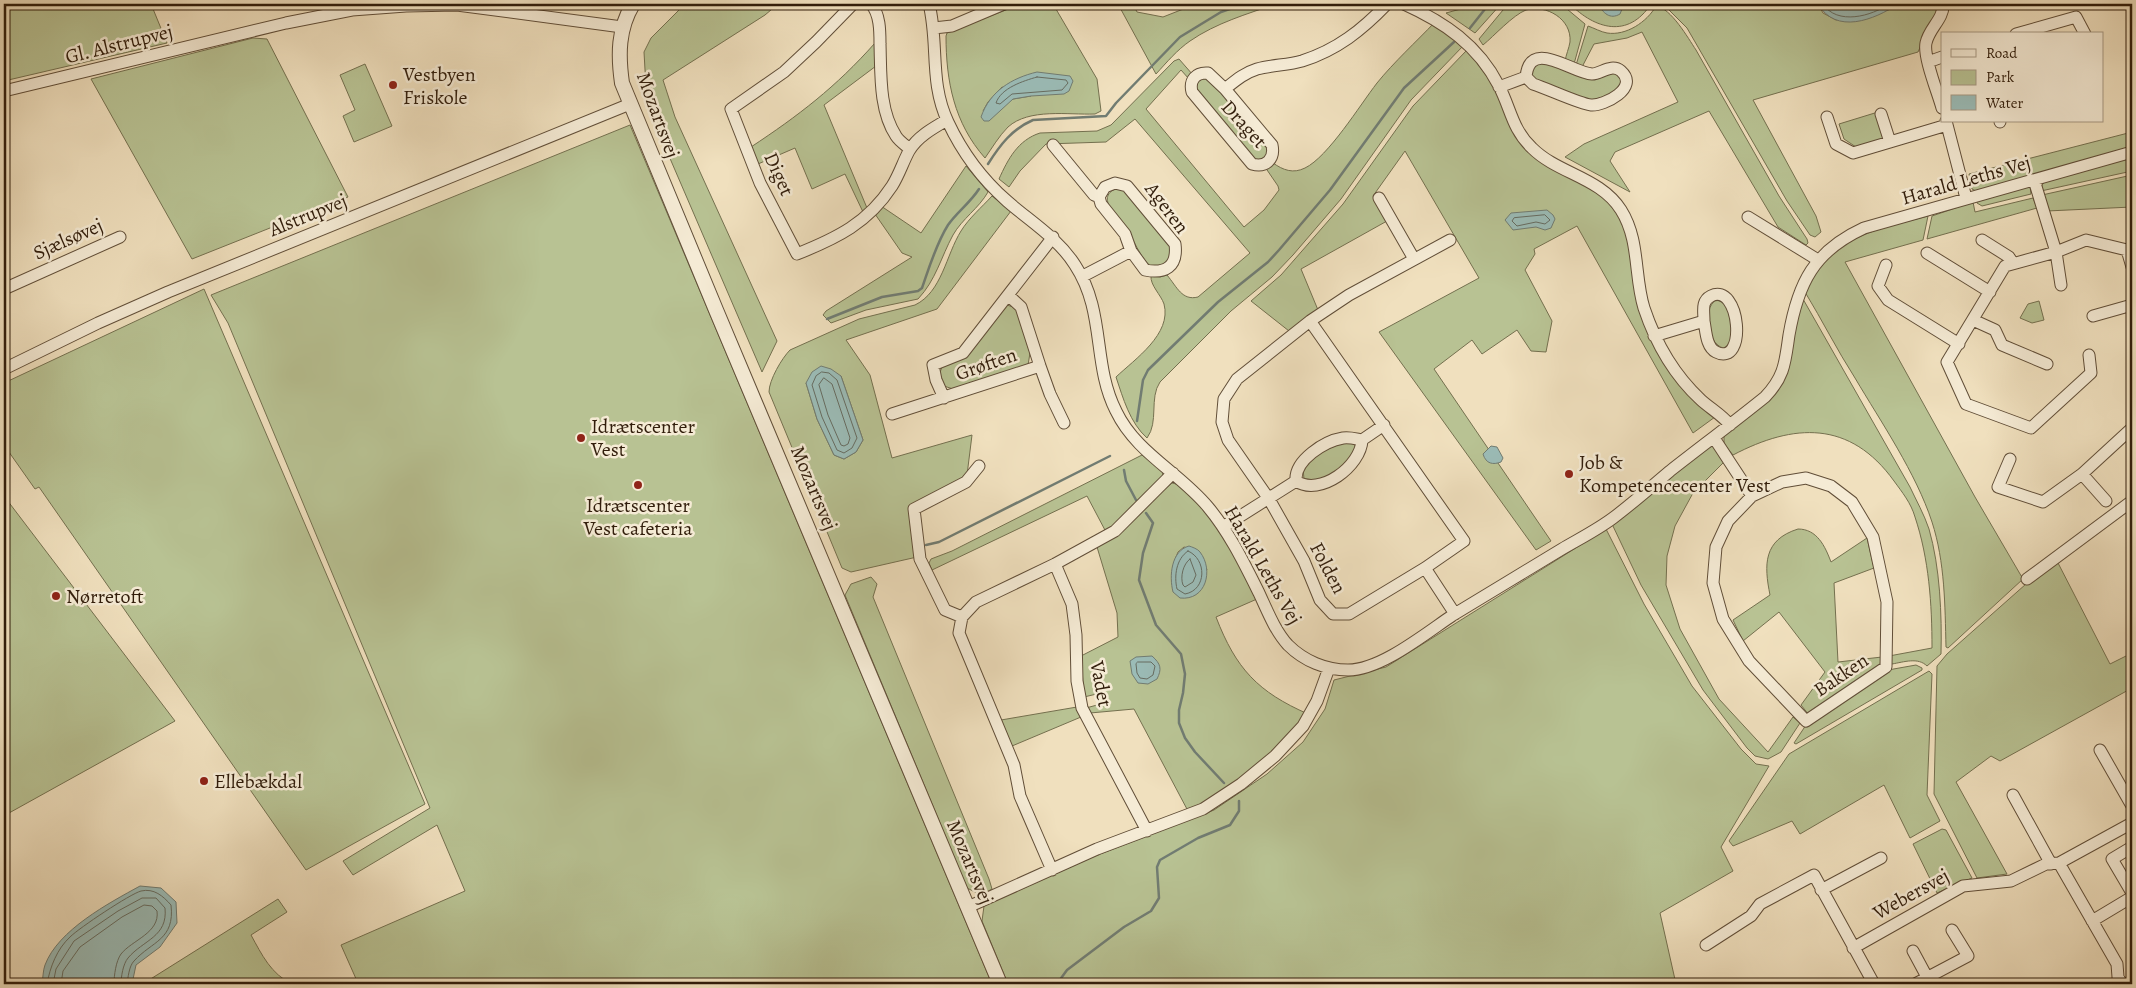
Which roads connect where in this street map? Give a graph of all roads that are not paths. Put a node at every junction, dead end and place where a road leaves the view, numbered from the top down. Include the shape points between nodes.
1 (633, 4) edge
2 (853, 4) edge
3 (871, 4) edge
4 (929, 4) edge
5 (1004, 4) edge
6 (1387, 4) edge
7 (1404, 4) edge
8 (1943, 4) edge
9 (622, 27) junction
10 (934, 28) junction
11 (2045, 30) edge
12 (2030, 32) edge
13 (2084, 32) edge
14 (1941, 57) edge
15 (1928, 62) junction
16 (1526, 76) junction
17 (1499, 87) junction
18 (1225, 89) junction
19 (4, 91) edge
20 (630, 104) junction
21 (1941, 105) edge
22 (1881, 114) dead end
23 (1827, 117) dead end
24 (947, 120) junction
25 (1947, 123) edge
26 (1890, 142) junction
27 (1053, 145) dead end
28 (910, 149) junction
29 (2132, 152) edge
30 (2034, 180) junction
31 (1099, 197) junction
32 (1379, 198) dead end
33 (1966, 198) junction
34 (1748, 217) dead end
35 (120, 237) dead end
36 (1053, 237) junction
37 (1450, 240) dead end
38 (1982, 240) dead end
39 (1131, 251) junction
40 (2056, 252) junction
41 (1927, 253) dead end
42 (1414, 259) junction
43 (1818, 260) junction
44 (2013, 263) junction
45 (1886, 265) dead end
46 (2132, 267) edge
47 (1083, 276) junction
48 (2061, 285) dead end
49 (4, 289) edge
50 (1990, 292) junction
51 (1008, 295) junction
52 (2132, 305) edge
53 (2093, 316) dead end
54 (1704, 320) junction
55 (1973, 320) junction
56 (1310, 321) junction
57 (1654, 336) junction
58 (1959, 344) junction
59 (2089, 356) dead end
60 (2047, 364) dead end
61 (1040, 366) junction
62 (4, 369) edge
63 (944, 398) junction
64 (892, 414) dead end
65 (1064, 423) dead end
66 (1384, 425) junction
67 (1730, 425) junction
68 (2132, 428) edge
69 (1714, 438) junction
70 (1362, 440) junction
71 (2010, 459) dead end
72 (978, 466) dead end
73 (1173, 473) junction
74 (2082, 474) junction
75 (1296, 481) junction
76 (1752, 496) junction
77 (1269, 499) junction
78 (2106, 501) dead end
79 (2132, 501) edge
80 (1224, 527) junction
81 (1055, 564) junction
82 (1425, 568) junction
83 (2027, 579) dead end
84 (1455, 614) junction
85 (962, 617) junction
86 (1329, 668) junction
87 (2100, 750) dead end
88 (2013, 794) dead end
89 (2132, 806) edge
90 (2132, 823) edge
91 (1147, 831) junction
92 (2132, 847) edge
93 (1880, 858) dead end
94 (2052, 864) junction
95 (1052, 870) junction
96 (1821, 890) junction
97 (2132, 893) edge
98 (2132, 897) edge
99 (968, 907) junction
100 (2092, 921) junction
101 (1952, 930) dead end
102 (1706, 944) dead end
103 (1853, 948) junction
104 (1913, 951) dead end
105 (1928, 977) junction
106 (1000, 984) edge
107 (1874, 984) edge
108 (1915, 984) edge
109 (2122, 984) edge

1 - 9 street, Mozartsvej
2 - 28 street, Diget via 784,72 731,109 760,183 797,254 833,240 875,208 892,185
3 - 28 street via 880,27 882,93 889,121 896,136
4 - 10 street, Harald Leths Vej
5 - 10 street via 952,26
6 - 18 street, Draget via 1335,48 1301,61 1258,69 1238,78
7 - 17 street via 1449,27 1469,44
8 - 15 street via 1943,11 1926,44
9 - 19 street, Gl. Alstrupvej via 457,5 352,10 272,26
9 - 20 street, Mozartsvej via 620,65 622,83
10 - 24 street, Harald Leths Vej via 935,77
11 - 12 street
11 - 13 street via 2076,17
14 - 15 street
15 - 21 street
16 - 16 street via 1527,68 1534,60 1544,57 1592,74 1611,68 1620,71 1626,79 1620,95 1592,105 1533,84
16 - 17 street
17 - 57 street via 1512,120 1533,150 1597,186 1621,209 1635,243 1638,283
18 - 18 street, Draget via 1272,146 1273,155 1268,162 1252,164 1192,92 1191,85 1196,76 1208,73
20 - 62 street, Alstrupvej via 161,295
20 - 99 street, Mozartsvej
22 - 26 street
23 - 26 street via 1836,144 1853,153
24 - 28 street, Diget via 924,134
24 - 36 street, Harald Leths Vej via 962,149 993,189
25 - 26 street
25 - 33 street
27 - 31 street, Ageren
29 - 30 street, Harald Leths Vej
30 - 33 street, Harald Leths Vej
30 - 40 street
31 - 39 street, Ageren via 1125,234
31 - 39 street, Ageren via 1105,187 1115,183 1127,186 1175,244 1176,254 1171,266 1158,272 1145,270
32 - 42 street
33 - 43 street, Harald Leths Vej via 1864,228 1848,235
34 - 43 street
35 - 49 street, Sjælsøvej
36 - 47 street, Harald Leths Vej
36 - 51 street, Grøften
37 - 42 street, Folden
38 - 44 street
39 - 47 street
40 - 44 street
40 - 46 street via 2086,240 2127,250
40 - 48 street
41 - 50 street
42 - 56 street, Folden
43 - 67 street, Harald Leths Vej via 1807,275 1793,311 1782,376 1765,398
44 - 50 street via 2005,266
45 - 58 street via 1878,286 1888,300
47 - 73 street, Harald Leths Vej via 1095,307 1103,368 1112,404 1136,442
50 - 55 street
51 - 61 street, Grøften via 1021,307
51 - 63 street, Grøften via 963,353 933,364
52 - 53 street
54 - 54 street via 1713,351 1729,353 1735,348 1735,322 1728,298 1713,295 1706,299
54 - 57 street
55 - 58 street
55 - 60 street via 1995,330 2002,345
56 - 66 street, Folden
56 - 77 street, Folden via 1237,379 1224,399 1222,422 1228,440
57 - 67 street via 1683,382
58 - 59 street via 1946,362 1966,404 2031,428 2092,373
61 - 63 street, Grøften
61 - 65 street, Grøften
63 - 64 street, Grøften
66 - 70 street
66 - 82 street, Folden via 1464,541
67 - 69 street, Harald Leths Vej
68 - 74 street
69 - 76 street
69 - 84 street, Harald Leths Vej via 1612,518
70 - 75 street via 1344,438 1317,450 1297,472
70 - 75 street via 1360,455 1338,476 1310,486
71 - 74 street via 1998,487 2043,502
72 - 85 street via 966,482 914,509 920,559 945,610
73 - 80 street, Harald Leths Vej via 1206,504
73 - 81 street via 1115,531
74 - 78 street
75 - 77 street
76 - 76 street, Bakken via 1728,520 1716,547 1713,583 1723,619 1749,660 1806,721 1886,667 1887,602 1872,537 1852,502 1831,486 1806,478 1782,482
77 - 80 street
77 - 82 street, Folden via 1304,562 1320,600 1333,614 1349,614
79 - 83 street
80 - 86 street, Harald Leths Vej via 1287,644 1306,659
81 - 85 street via 976,602
81 - 91 street, Vadet via 1072,604 1076,681 1082,708
82 - 84 street
84 - 86 street, Harald Leths Vej via 1378,663 1352,670
85 - 95 street via 959,633 1014,765 1020,796
86 - 91 street via 1317,701 1303,726 1275,756 1203,809
87 - 89 street
88 - 94 street
90 - 94 street, Webersvej
91 - 95 street
92 - 97 street via 2112,859
93 - 96 street
94 - 100 street
94 - 103 street, Webersvej via 2011,881 1963,886
95 - 99 street
96 - 102 street via 1814,876 1760,904 1751,916
96 - 103 street
98 - 100 street
99 - 106 street, Mozartsvej
100 - 109 street via 2117,964
101 - 105 street via 1968,956
103 - 107 street
104 - 105 street
105 - 108 street

